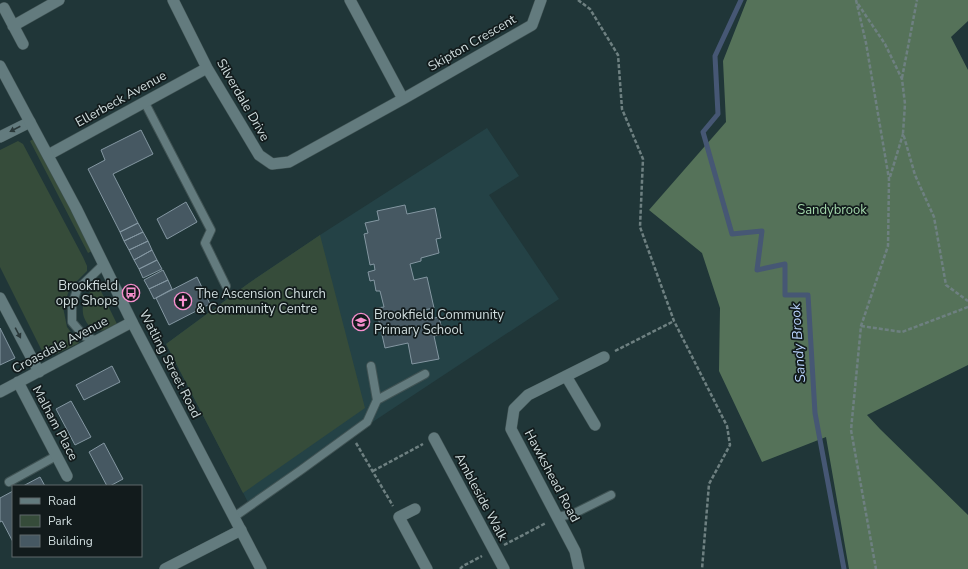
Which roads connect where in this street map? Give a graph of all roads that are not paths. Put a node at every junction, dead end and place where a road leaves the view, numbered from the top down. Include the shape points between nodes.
1 (59, 0) edge
2 (172, 0) edge
3 (350, 0) edge
4 (541, 0) edge
5 (4, 8) dead end
6 (13, 26) junction
7 (23, 44) dead end
8 (0, 66) edge
9 (207, 68) junction
10 (403, 99) junction
11 (144, 103) junction
12 (30, 122) junction
13 (0, 137) edge
14 (48, 155) junction
15 (104, 264) junction
16 (226, 286) dead end
17 (0, 298) edge
18 (132, 322) junction
19 (97, 341) junction
20 (604, 357) road end
21 (371, 366) dead end
22 (39, 372) junction
23 (425, 374) dead end
24 (566, 376) junction
25 (18, 382) junction
26 (0, 392) edge
27 (377, 400) junction
28 (595, 425) dead end
29 (434, 438) road end
30 (56, 456) junction
31 (67, 476) dead end
32 (9, 482) dead end
33 (611, 495) dead end
34 (415, 509) dead end
35 (234, 517) junction
36 (557, 517) junction
37 (240, 530) junction
38 (165, 569) edge
39 (261, 569) edge
40 (427, 569) edge
41 (504, 569) edge
42 (579, 569) edge

1 - 6 street
2 - 9 street, Silverdale Drive
3 - 10 street
4 - 10 street, Skipton Crescent via 532,25
5 - 6 street
6 - 7 street
8 - 12 street, Watling Street Road
9 - 10 street, Silverdale Drive via 259,155 272,164 289,162
9 - 11 street, Ellerbeck Avenue
11 - 14 street, Ellerbeck Avenue
11 - 16 lane via 211,230 205,243
12 -> 13 street
12 - 14 street, Watling Street Road
14 - 15 street, Watling Street Road
15 - 18 street, Watling Street Road
15 - 19 lane via 77,290 72,305 72,322 84,336
17 -> 22 street
18 - 19 street, Croasdale Avenue
18 - 35 street, Watling Street Road
19 - 22 street, Croasdale Avenue
20 - 24 street, Hawkshead Road
21 - 27 lane
22 - 25 street, Croasdale Avenue
23 - 27 lane
24 - 28 street
24 - 36 street, Hawkshead Road via 528,396 514,409 511,428
25 - 26 street, Croasdale Avenue
25 - 30 street, Malham Place
27 - 35 lane via 367,422
29 - 41 street, Ambleside Walk
30 - 31 street, Malham Place
30 - 32 lane
33 - 36 lane via 573,514
34 - 40 street via 399,517
35 - 37 street, Watling Street Road
36 - 42 street, Hawkshead Road via 575,551
37 - 38 street
37 - 39 street, Watling Street Road

